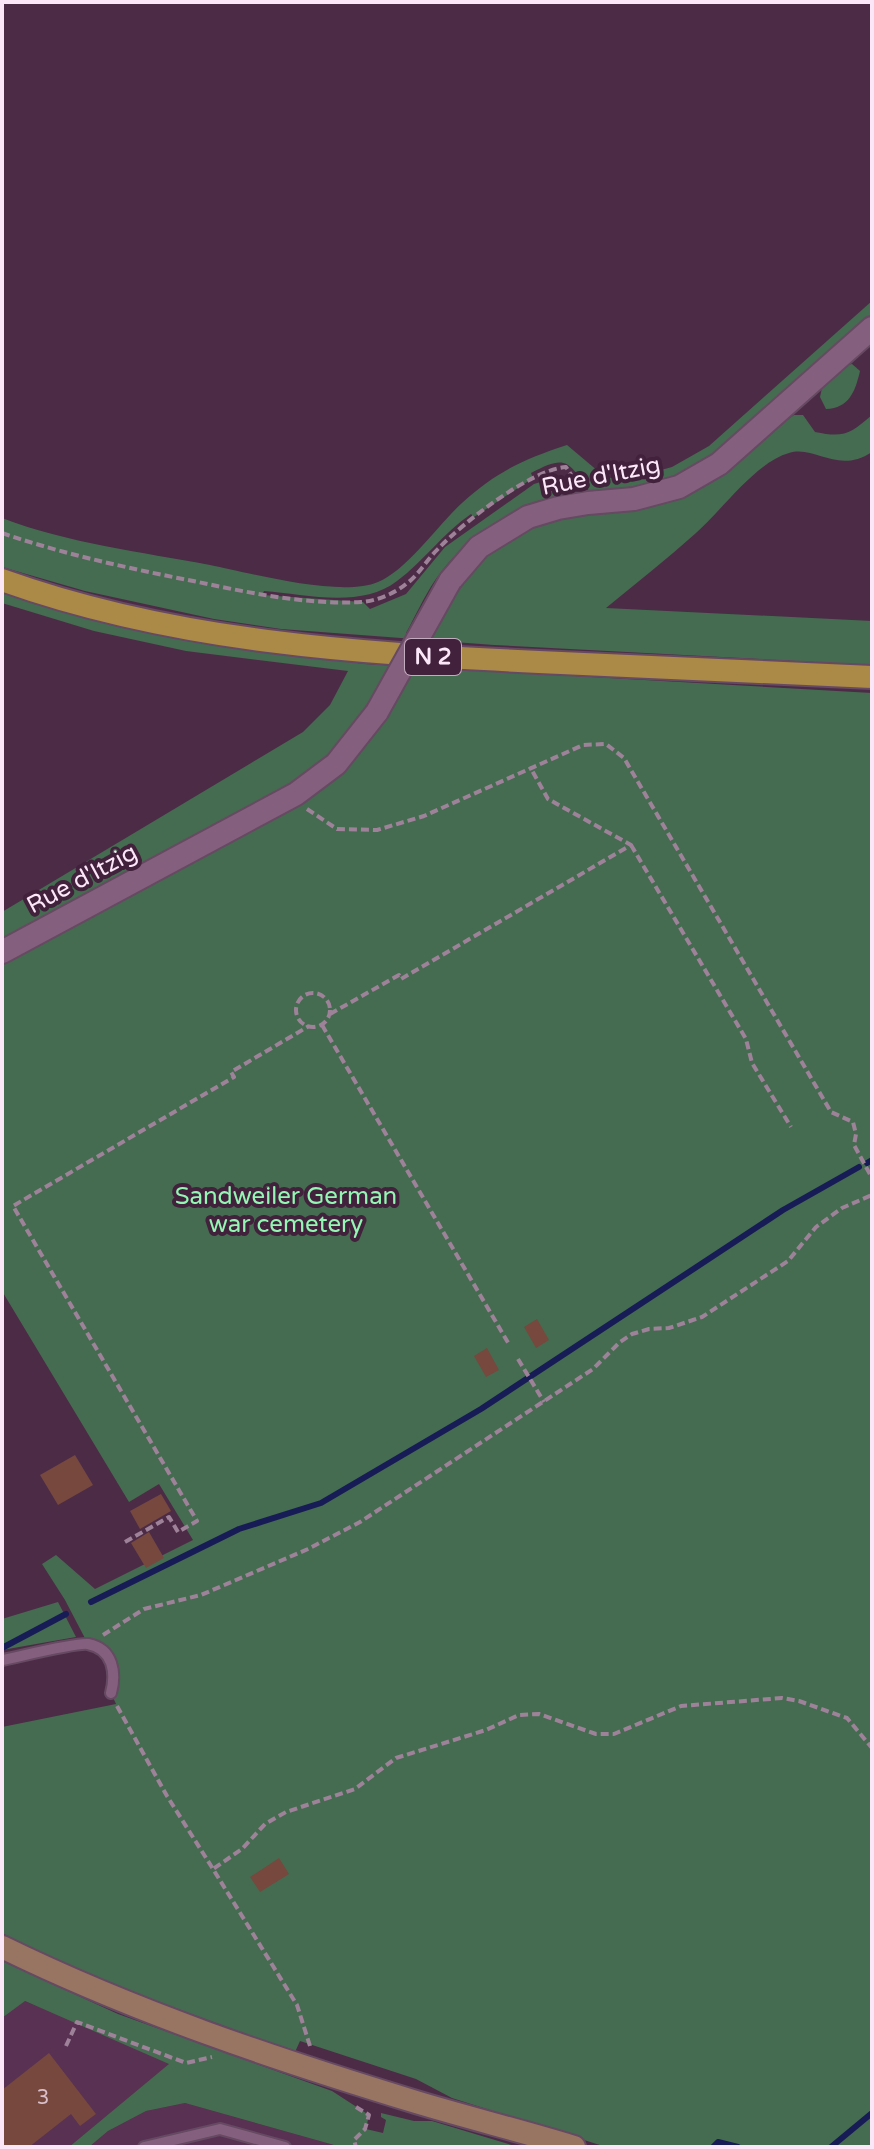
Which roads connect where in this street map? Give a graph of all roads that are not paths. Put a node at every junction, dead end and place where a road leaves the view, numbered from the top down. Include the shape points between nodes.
1 (872, 328) edge
2 (2, 580) edge
3 (872, 677) edge
4 (2, 952) edge
5 (2, 1660) edge
6 (111, 1693) road end
7 (2, 1947) edge
8 (568, 2146) edge
9 (144, 2147) edge
10 (285, 2147) edge

1 - 4 street, Rue d'Itzig, bridge via 719,464 679,487 634,499 558,508 528,517 479,547 450,581 377,712 336,764 296,794
2 - 3 main road, N 2 via 104,612 190,631 346,651
5 - 6 lane via 88,1644 113,1662
7 - 8 main road via 169,2021
9 - 10 lane via 220,2129

